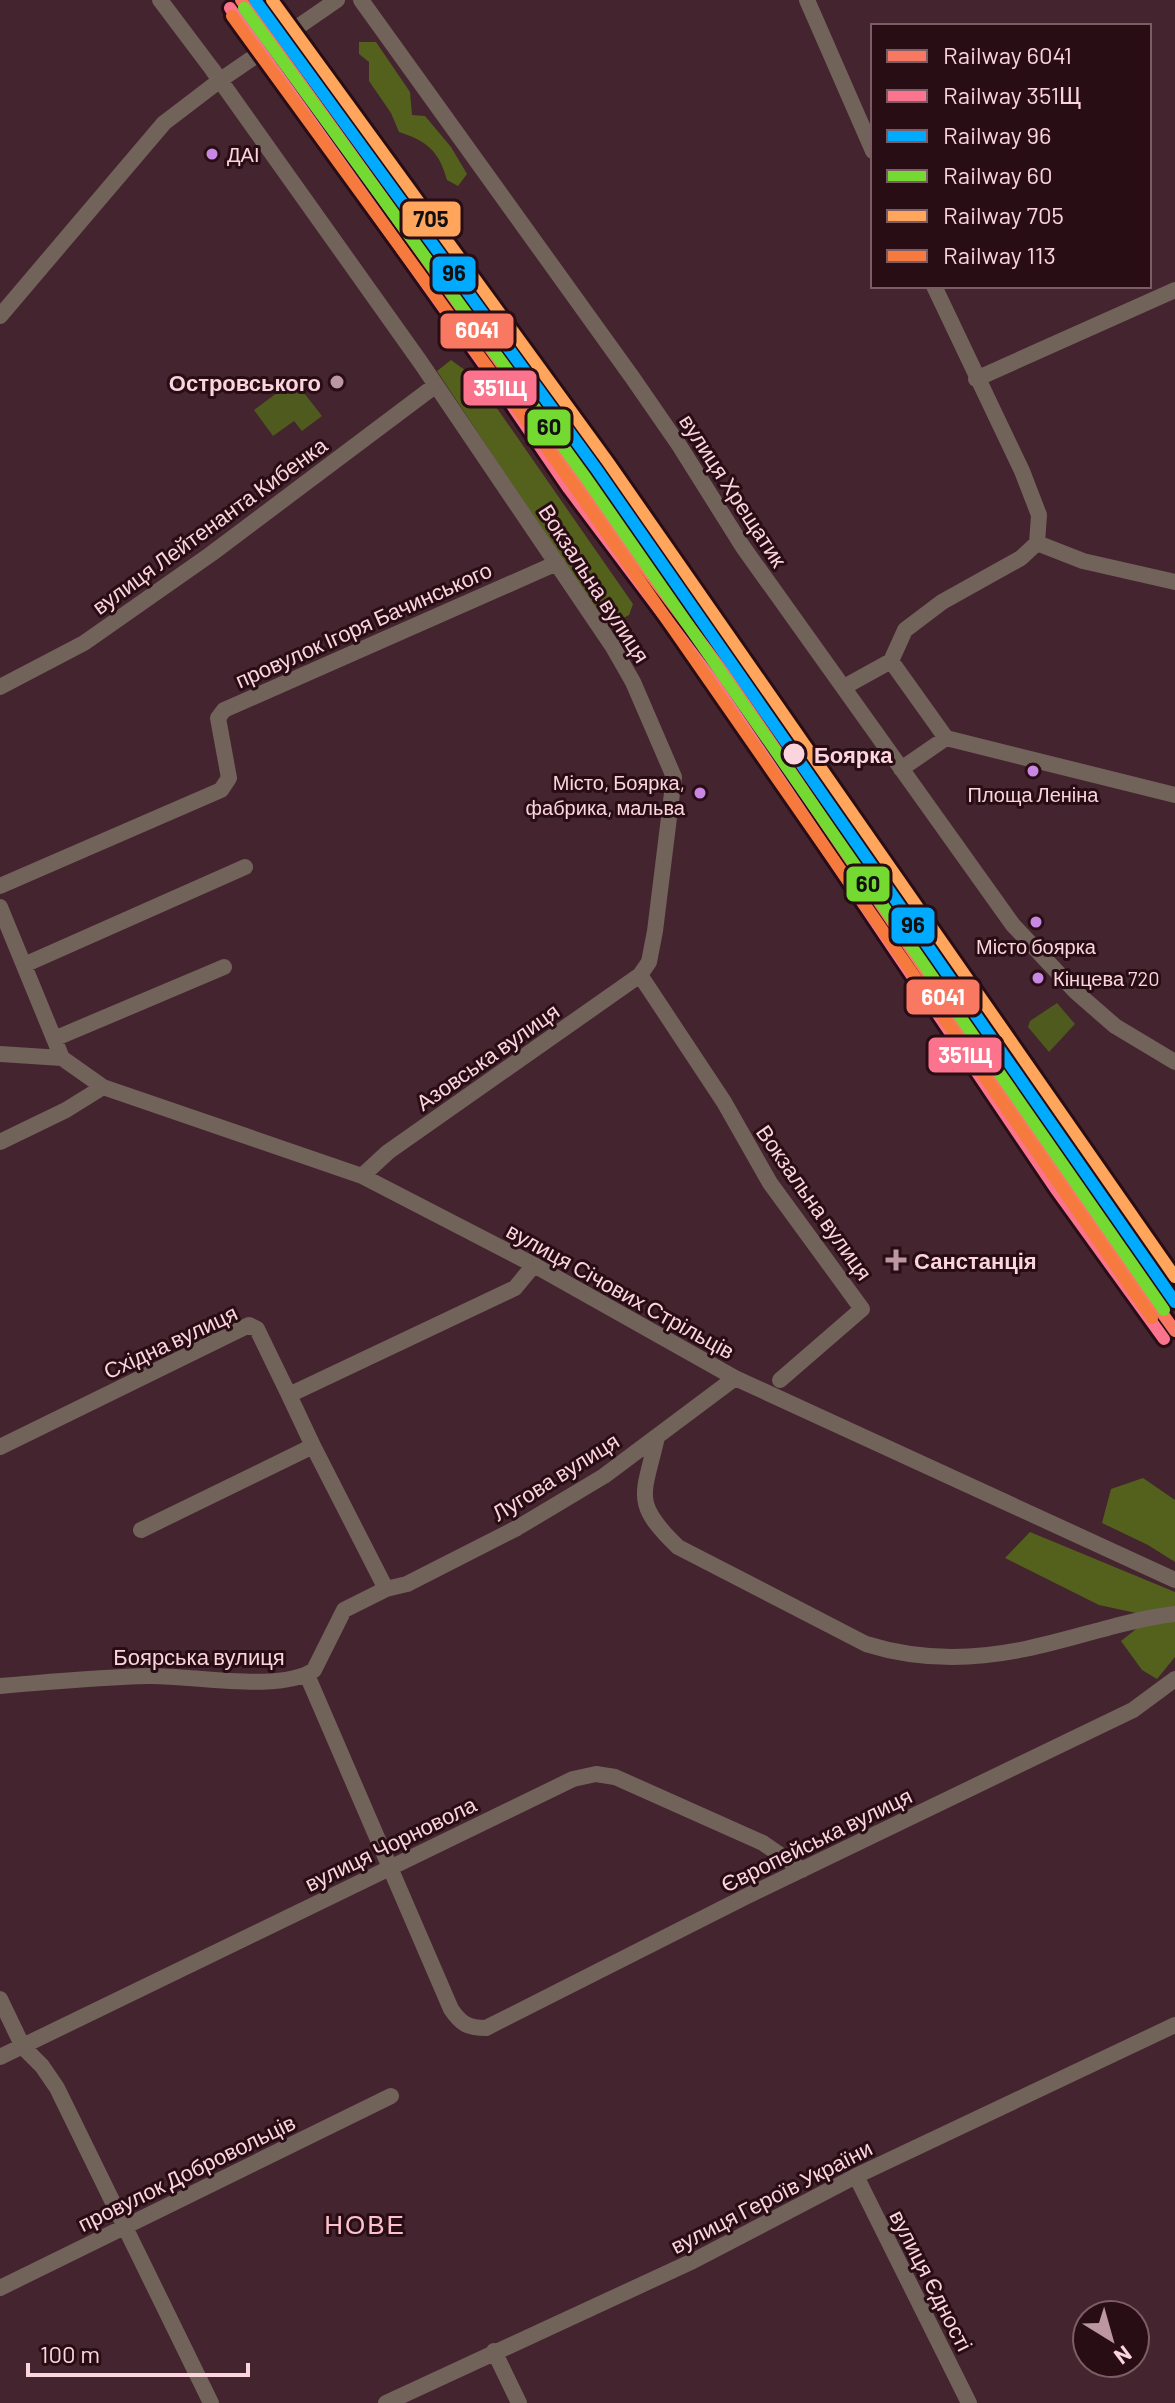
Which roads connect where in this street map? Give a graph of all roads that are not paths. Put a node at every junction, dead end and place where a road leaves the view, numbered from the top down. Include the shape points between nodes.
1 (160, 0) edge
2 (337, 0) edge
3 (361, 0) edge
4 (807, 0) edge
5 (219, 81) junction
6 (871, 146) edge
7 (935, 288) edge
8 (1175, 290) edge
9 (0, 316) edge
10 (976, 379) junction
11 (436, 385) junction
12 (1037, 543) junction
13 (557, 563) junction
14 (1175, 582) edge
15 (891, 661) junction
16 (0, 687) edge
17 (844, 687) junction
18 (946, 738) junction
19 (901, 769) junction
20 (1175, 795) edge
21 (245, 867) dead end
22 (0, 886) edge
23 (0, 907) edge
24 (24, 965) junction
25 (224, 967) dead end
26 (640, 975) junction
27 (54, 1039) junction
28 (0, 1054) edge
29 (62, 1058) junction
30 (1175, 1062) edge
31 (103, 1087) junction
32 (0, 1142) edge
33 (362, 1176) junction
34 (534, 1265) junction
35 (735, 1378) junction
36 (780, 1380) dead end
37 (289, 1395) junction
38 (657, 1437) junction
39 (313, 1446) junction
40 (0, 1447) edge
41 (141, 1530) dead end
42 (1175, 1580) edge
43 (386, 1589) junction
44 (1175, 1614) edge
45 (307, 1675) junction
46 (1175, 1679) edge
47 (0, 1686) edge
48 (388, 1868) junction
49 (802, 1870) junction
50 (0, 1999) edge
51 (1175, 2025) edge
52 (23, 2047) junction
53 (0, 2057) edge
54 (391, 2096) dead end
55 (856, 2176) junction
56 (123, 2226) junction
57 (0, 2288) edge
58 (494, 2351) junction
59 (211, 2403) edge
60 (386, 2403) edge
61 (519, 2403) edge
62 (969, 2403) edge

1 - 5 street, Вокзальна вулиця
2 - 5 street
3 - 17 street, вулиця Хрещатик via 632,377 743,547
4 - 6 street
5 - 9 street via 164,123
5 - 11 street, Вокзальна вулиця
7 - 10 street
8 - 10 street
10 - 12 street via 1039,515
11 - 13 street, Вокзальна вулиця
11 - 16 street, вулиця Лейтенанта Кибенка via 84,643
12 - 14 street via 1083,561
12 - 15 street via 905,630
13 - 22 street, провулок Ігоря Бачинського via 224,710 218,718 229,778 221,790
13 - 26 street, Вокзальна вулиця via 633,682 674,777 655,931 649,962
15 - 17 street
15 - 18 street
17 - 19 street, вулиця Хрещатик
18 - 19 street
18 - 20 street
19 - 30 street, вулиця Хрещатик via 1034,948 1115,1026
21 - 24 street
23 - 24 street
24 - 27 street
25 - 27 street
26 - 33 street, Азовська вулиця via 388,1152
26 - 36 street, Вокзальна вулиця via 770,1183 862,1309
27 - 29 street
28 - 29 street
29 - 31 street, вулиця Січових Стрільців
31 - 32 street
31 - 33 street, вулиця Січових Стрільців
33 - 34 street, вулиця Січових Стрільців
34 - 35 street, вулиця Січових Стрільців
34 - 37 street via 515,1288
35 - 38 street, Лугова вулиця
35 - 42 street, вулиця Січових Стрільців
37 - 39 street
37 - 40 street, Східна вулиця via 257,1329 249,1325
38 - 43 street, Лугова вулиця via 517,1528 417,1580
38 - 44 street via 644,1502 657,1527 678,1547 866,1644 930,1657 1009,1651
39 - 41 street
39 - 43 street
43 - 45 street, Боярська вулиця via 344,1610
45 - 47 street, Боярська вулиця via 266,1681 154,1676
45 - 48 street
46 - 49 street, Європейська вулиця via 1133,1710
48 - 49 street, вулиця Чорновола via 573,1779 596,1774 615,1777 763,1843
48 - 49 street, Європейська вулиця via 451,2009 471,2028 486,2028
48 - 52 street, вулиця Чорновола
50 - 52 street
51 - 55 street, вулиця Героїв України
52 - 53 street, вулиця Чорновола
52 - 56 street via 57,2088
54 - 56 street, провулок Добровольців
55 - 58 street, вулиця Героїв України via 693,2261
55 - 62 street, вулиця Єдності
56 - 57 street, провулок Добровольців
56 - 59 street
58 - 60 street, вулиця Героїв України
58 - 61 street

